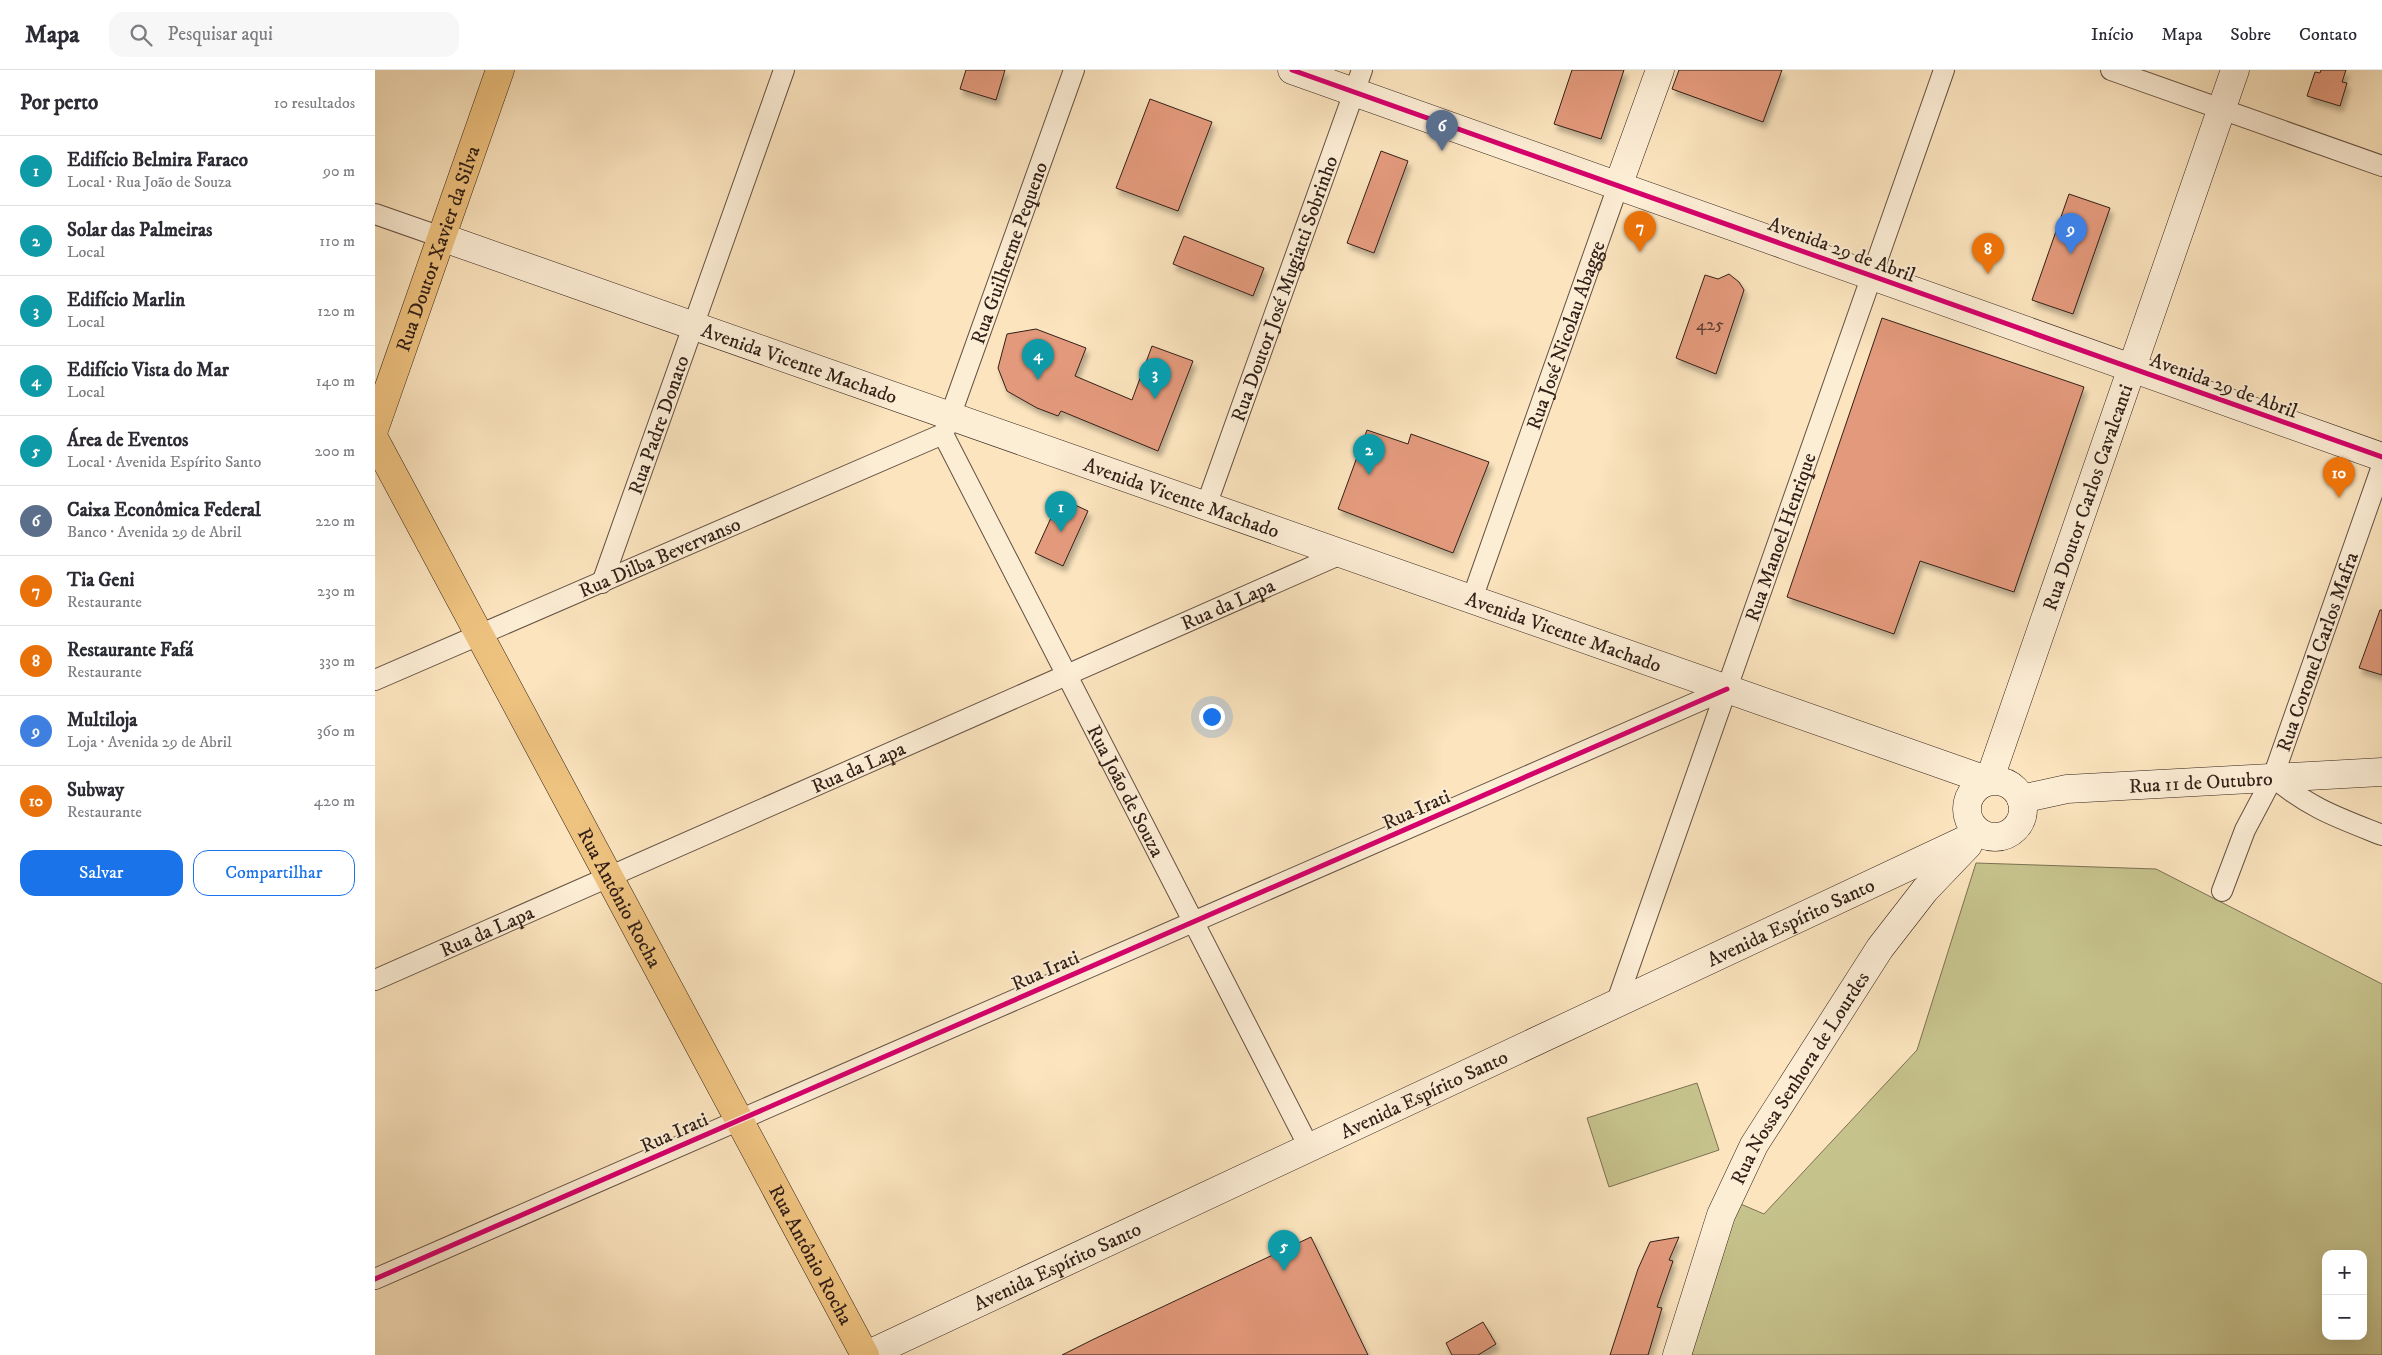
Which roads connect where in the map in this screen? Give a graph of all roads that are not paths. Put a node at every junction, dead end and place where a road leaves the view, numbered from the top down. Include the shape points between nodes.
1 (500, 70) edge
2 (784, 70) edge
3 (1073, 70) edge
4 (1292, 70) edge
5 (1660, 70) edge
6 (1944, 70) edge
7 (2111, 70) edge
8 (2235, 70) edge
9 (1358, 81) edge
10 (2221, 109) junction
11 (2382, 166) edge
12 (1618, 186) junction
13 (375, 214) edge
14 (441, 237) junction
15 (1872, 276) junction
16 (693, 326) junction
17 (2131, 368) junction
18 (947, 425) junction
19 (375, 427) edge
20 (375, 440) edge
21 (2382, 457) edge
22 (2382, 466) edge
23 (1206, 506) junction
24 (1341, 554) junction
25 (602, 583) junction
26 (1472, 600) junction
27 (480, 635) junction
28 (1067, 675) junction
29 (375, 680) edge
30 (1727, 689) junction
31 (2382, 772) edge
32 (2273, 777) junction
33 (1989, 781) junction
34 (2021, 799) junction
35 (1980, 833) junction
36 (2382, 835) edge
37 (609, 876) junction
38 (2222, 891) dead end
39 (1194, 922) junction
40 (375, 980) edge
41 (1616, 1004) junction
42 (740, 1120) junction
43 (1309, 1148) junction
44 (375, 1279) edge
45 (866, 1355) edge
46 (1677, 1355) edge

1 - 14 main road, Rua Doutor Xavier da Silva
2 - 16 street, Rua Padre Donato
3 - 18 street, Rua Guilherme Pequeno
4 - 9 main road, Avenida 29 de Abril
5 - 12 main road, Rua José Nicolau Abagge
6 - 15 street, Rua Manoel Henrique
7 - 10 street
8 - 10 main road, Rua Doutor Carlos Cavalcanti
9 - 12 main road, Avenida 29 de Abril
9 - 23 street, Rua Doutor José Mugiatti Sobrinho
10 - 11 street
10 - 17 main road, Rua Doutor Carlos Cavalcanti
12 - 15 main road, Avenida 29 de Abril
12 - 26 street, Rua José Nicolau Abagge
13 - 14 street, Avenida Vicente Machado
14 - 16 main road, Avenida Vicente Machado
14 - 19 main road, Rua Doutor Xavier da Silva
15 - 17 main road, Avenida 29 de Abril
15 - 30 street, Rua Manoel Henrique
16 - 18 main road, Avenida Vicente Machado
16 - 25 street, Rua Padre Donato
17 - 21 main road, Avenida 29 de Abril
17 - 33 main road, Rua Doutor Carlos Cavalcanti
18 - 23 main road, Avenida Vicente Machado
18 - 25 street, Rua Dilba Bevervanso
18 - 28 street, Rua João de Souza
20 - 27 main road, Rua Antônio Rocha
22 - 32 street, Rua Coronel Carlos Mafra
23 - 24 main road, Avenida Vicente Machado
24 - 26 main road, Avenida Vicente Machado
24 - 28 street, Rua da Lapa
25 - 27 street, Rua Dilba Bevervanso
26 - 30 main road, Avenida Vicente Machado
27 - 29 street, Rua Dilba Bevervanso
27 - 37 main road, Rua Antônio Rocha
28 - 37 street, Rua da Lapa
28 - 39 street, Rua João de Souza
30 - 33 main road, Avenida Vicente Machado
30 - 39 street, Rua Irati
30 - 41 street, Rua Manoel Henrique
31 - 32 main road, Rua 11 de Outubro
32 - 34 main road, Rua 11 de Outubro via 2067,789
32 - 36 street via 2314,807
32 - 38 street, Rua Coronel Carlos Mafra via 2245,830
33 - 34 main road via 2005,782
33 - 35 main road via 1980,785 1968,800 1968,818
34 - 35 main road via 2021,817 2012,831 1996,837
35 - 41 main road, Avenida Espírito Santo
35 - 46 main road, Rua Nossa Senhora de Lourdes via 1925,890 1880,948 1758,1138 1734,1182 1721,1215
37 - 40 street, Rua da Lapa
37 - 42 main road, Rua Antônio Rocha
39 - 42 street, Rua Irati
39 - 43 street, Rua João de Souza
41 - 43 main road, Avenida Espírito Santo
42 - 44 street, Rua Irati
42 - 45 main road, Rua Antônio Rocha
43 - 45 main road, Avenida Espírito Santo

